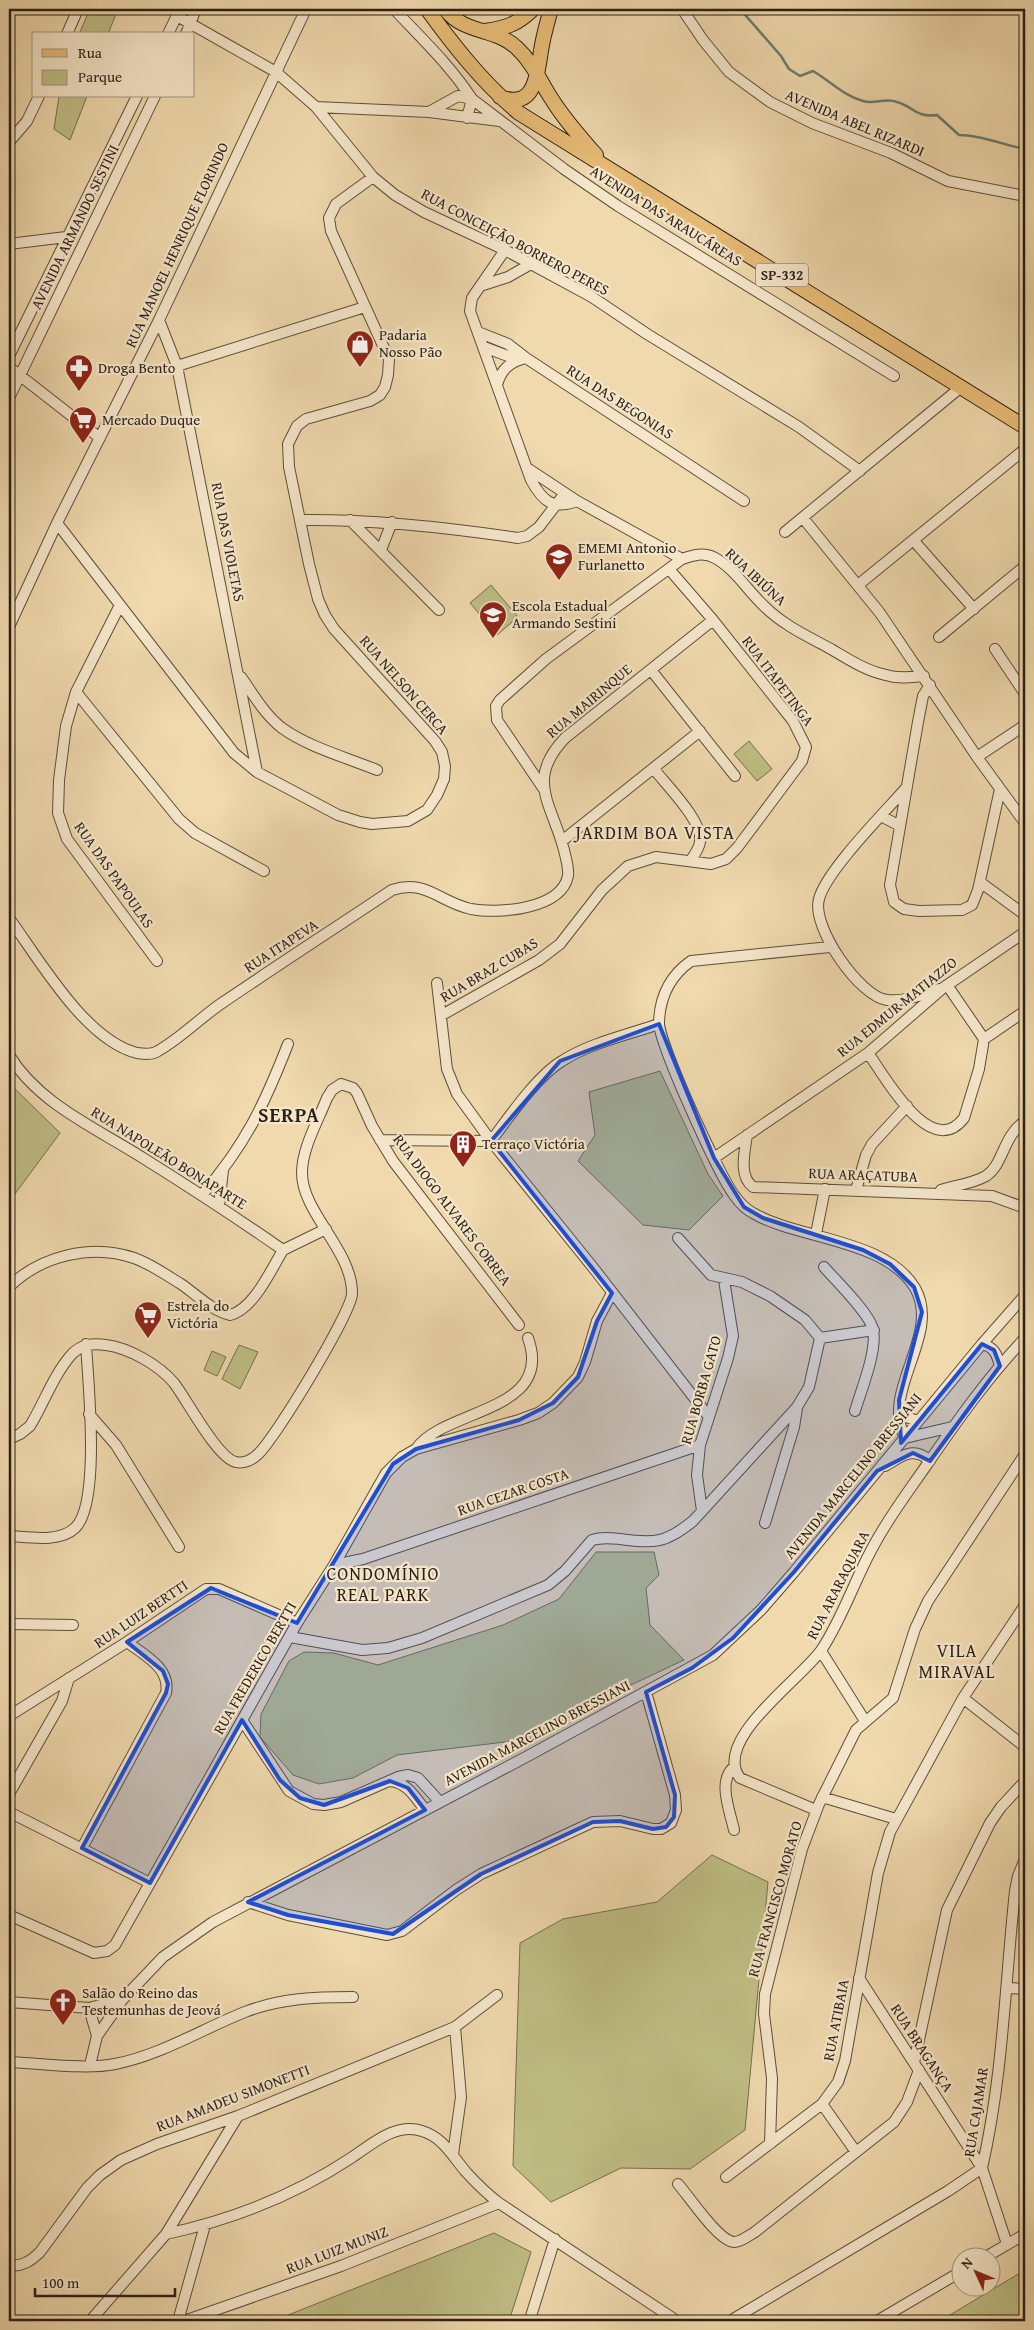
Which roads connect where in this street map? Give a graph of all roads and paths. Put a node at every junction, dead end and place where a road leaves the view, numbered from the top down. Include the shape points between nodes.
1 (78, 9) edge
2 (196, 9) edge
3 (306, 9) edge
4 (394, 9) edge
5 (427, 9) edge
6 (445, 9) edge
7 (532, 9) edge
8 (551, 9) edge
9 (682, 9) edge
10 (179, 12) edge
11 (191, 23) junction
12 (546, 25) junction
13 (482, 31) junction
14 (68, 32) edge
15 (169, 32) edge
16 (187, 32) edge
17 (276, 72) junction
18 (538, 74) junction
19 (455, 75) junction
20 (500, 97) junction
21 (39, 98) edge
22 (136, 98) edge
23 (155, 98) edge
24 (454, 99) junction
25 (472, 99) junction
26 (316, 107) junction
27 (429, 112) junction
28 (562, 115) junction
29 (453, 117) junction
30 (467, 118) junction
31 (503, 122) junction
32 (9, 142) edge
33 (603, 164) junction
34 (373, 177) junction
35 (1025, 196) edge
36 (66, 237) junction
37 (9, 244) edge
38 (506, 250) junction
39 (531, 264) junction
40 (480, 286) junction
41 (365, 307) junction
42 (159, 320) junction
43 (478, 332) junction
44 (484, 347) junction
45 (9, 356) edge
46 (522, 359) junction
47 (177, 366) junction
48 (9, 367) edge
49 (20, 375) junction
50 (894, 376) dead end
51 (497, 385) junction
52 (960, 388) junction
53 (9, 398) edge
54 (1025, 427) edge
55 (100, 438) junction
56 (1025, 449) edge
57 (527, 468) junction
58 (860, 471) junction
59 (548, 483) junction
60 (540, 493) junction
61 (565, 493) junction
62 (578, 501) junction
63 (744, 501) dead end
64 (556, 506) junction
65 (803, 518) junction
66 (544, 519) junction
67 (300, 520) junction
68 (350, 520) junction
69 (392, 522) junction
70 (57, 523) junction
71 (785, 532) dead end
72 (914, 541) junction
73 (381, 550) junction
74 (682, 559) junction
75 (1025, 566) edge
76 (669, 569) junction
77 (858, 585) junction
78 (120, 605) junction
79 (974, 609) junction
80 (439, 610) dead end
81 (713, 620) junction
82 (9, 627) edge
83 (940, 637) dead end
84 (995, 649) dead end
85 (651, 670) junction
86 (239, 674) junction
87 (927, 680) junction
88 (76, 692) junction
89 (1025, 694) edge
90 (1025, 725) edge
91 (700, 732) junction
92 (977, 757) junction
93 (654, 769) junction
94 (377, 770) dead end
95 (257, 772) junction
96 (735, 776) dead end
97 (907, 788) junction
98 (1000, 789) junction
99 (545, 791) junction
100 (881, 816) junction
101 (1025, 823) edge
102 (900, 826) junction
103 (562, 841) junction
104 (691, 860) junction
105 (264, 871) dead end
106 (980, 882) junction
107 (420, 888) joint
108 (1025, 915) edge
109 (9, 918) edge
110 (1025, 932) edge
111 (830, 947) junction
112 (157, 961) dead end
113 (437, 983) dead end
114 (945, 986) junction
115 (1025, 1011) edge
116 (442, 1015) junction
117 (659, 1024) junction
118 (984, 1039) junction
119 (288, 1044) dead end
120 (868, 1054) junction
121 (9, 1055) edge
122 (907, 1106) junction
123 (1025, 1120) edge
124 (747, 1135) junction
125 (380, 1140) junction
126 (491, 1141) junction
127 (714, 1158) junction
128 (223, 1170) junction
129 (824, 1188) junction
130 (856, 1190) junction
131 (933, 1192) junction
132 (202, 1195) junction
133 (219, 1206) junction
134 (1025, 1208) edge
135 (326, 1229) junction
136 (816, 1234) junction
137 (678, 1238) dead end
138 (283, 1250) junction
139 (824, 1268) dead end
140 (724, 1280) junction
141 (9, 1287) edge
142 (612, 1293) junction
143 (1025, 1295) edge
144 (519, 1325) dead end
145 (874, 1330) junction
146 (528, 1338) dead end
147 (820, 1338) junction
148 (1025, 1338) edge
149 (86, 1344) junction
150 (982, 1344) junction
151 (1000, 1366) junction
152 (900, 1400) junction
153 (798, 1407) junction
154 (855, 1411) dead end
155 (89, 1414) junction
156 (709, 1417) junction
157 (918, 1421) junction
158 (952, 1427) junction
159 (905, 1438) junction
160 (9, 1439) edge
161 (700, 1444) junction
162 (416, 1449) junction
163 (1025, 1454) edge
164 (930, 1461) junction
165 (877, 1471) junction
166 (702, 1511) junction
167 (765, 1523) dead end
168 (9, 1536) edge
169 (179, 1547) dead end
170 (334, 1565) junction
171 (1025, 1605) edge
172 (297, 1622) junction
173 (9, 1624) edge
174 (73, 1625) dead end
175 (290, 1637) junction
176 (127, 1642) junction
177 (821, 1651) junction
178 (69, 1678) junction
179 (646, 1692) junction
180 (963, 1698) junction
181 (9, 1716) edge
182 (242, 1720) junction
183 (864, 1720) junction
184 (1025, 1747) edge
185 (734, 1766) junction
186 (390, 1781) junction
187 (1025, 1782) edge
188 (9, 1794) edge
189 (822, 1797) junction
190 (440, 1802) junction
191 (425, 1810) junction
192 (816, 1810) junction
193 (9, 1812) edge
194 (896, 1819) junction
195 (734, 1830) dead end
196 (82, 1848) junction
197 (1025, 1858) edge
198 (150, 1883) junction
199 (248, 1902) junction
200 (9, 1915) edge
201 (859, 1978) junction
202 (1008, 1988) junction
203 (1025, 1989) edge
204 (497, 1995) dead end
205 (353, 1997) dead end
206 (123, 1999) junction
207 (9, 2002) edge
208 (89, 2008) junction
209 (455, 2027) junction
210 (97, 2036) junction
211 (9, 2062) edge
212 (90, 2065) junction
213 (917, 2066) junction
214 (822, 2104) junction
215 (238, 2116) junction
216 (770, 2144) junction
217 (856, 2152) junction
218 (453, 2154) junction
219 (982, 2168) junction
220 (726, 2178) dead end
221 (678, 2184) dead end
222 (499, 2203) junction
223 (205, 2225) junction
224 (166, 2234) junction
225 (1025, 2234) edge
226 (555, 2239) junction
227 (1007, 2244) junction
228 (1000, 2248) edge
229 (9, 2265) edge
230 (952, 2277) edge
231 (90, 2321) edge
232 (178, 2321) edge
233 (184, 2321) edge
234 (532, 2321) edge
235 (677, 2321) edge
236 (730, 2321) edge
237 (877, 2321) edge

1 - 14 street
2 - 11 street
3 - 17 street, RUA MANOEL HENRIQUE FLORINDO
4 - 19 street
5 - 20 main road, SP-332 via 465,59
6 - 13 main road, SP-332 via 458,23
7 - 13 main road via 516,24
8 - 12 main road
9 - 35 street, AVENIDA ABEL RIZARDI via 729,72 770,102 948,181
10 - 11 street, RUA CONCEIÇÃO BORRERO PERES
10 - 15 street
11 - 16 street
11 - 17 street, RUA CONCEIÇÃO BORRERO PERES
12 - 18 main road
12 - 28 main road via 546,64
13 - 18 main road, SP-332 via 511,43
17 - 26 street, RUA CONCEIÇÃO BORRERO PERES
17 - 42 street, RUA MANOEL HENRIQUE FLORINDO
18 - 20 main road via 532,88 523,97 509,100
18 - 28 main road, SP-332
19 - 24 street
19 - 25 street, AVENIDA DAS ARAUCÁREAS
20 - 33 main road, SP-332 via 519,113
21 - 32 street
22 - 36 street, AVENIDA ARMANDO SESTINI
23 - 49 street, AVENIDA ARMANDO SESTINI
24 - 25 street via 462,96
24 - 27 street
24 - 29 street
25 - 30 street
25 - 31 street, AVENIDA DAS ARAUCÁREAS
26 - 27 street
26 - 34 street, RUA CONCEIÇÃO BORRERO PERES
27 - 29 street
28 - 33 main road, SP-332
29 - 30 street
30 - 31 street
31 - 50 street, AVENIDA DAS ARAUCÁREAS via 618,206
33 - 52 main road, SP-332
34 - 38 street, RUA CONCEIÇÃO BORRERO PERES via 424,212
34 - 41 street, RUA NELSON CERCA via 336,204 329,218 331,231
36 - 37 street
36 - 45 street, AVENIDA ARMANDO SESTINI
38 - 39 street, RUA CONCEIÇÃO BORRERO PERES
38 - 40 street
39 - 40 street via 508,277
39 - 58 street, RUA CONCEIÇÃO BORRERO PERES via 592,297 799,427
40 - 43 street via 470,304
41 - 47 street
41 - 67 street, RUA NELSON CERCA via 389,359 385,387 370,401 306,419 291,435 289,467
42 - 47 street, RUA DAS VIOLETAS
42 - 55 street, RUA MANOEL HENRIQUE FLORINDO
43 - 44 street
43 - 46 street, RUA DAS BEGONIAS via 508,344
44 - 46 street, RUA DAS BEGONIAS
44 - 51 street
46 - 51 street via 506,366
46 - 63 street, RUA DAS BEGONIAS
47 - 86 street, RUA DAS VIOLETAS
48 - 49 street
49 - 53 street, AVENIDA ARMANDO SESTINI
49 - 55 street
51 - 57 street
52 - 54 main road, SP-332
52 - 58 street
55 - 70 street, RUA MANOEL HENRIQUE FLORINDO
56 - 72 street
57 - 59 street
57 - 60 street
58 - 65 street
59 - 60 street
59 - 61 street
60 - 64 street
60 - 66 street
61 - 62 street
61 - 64 street
62 - 64 street
62 - 74 street
64 - 66 street
65 - 71 street
65 - 77 street
66 - 69 street via 533,533 518,538
67 - 68 street
67 - 95 street, RUA NELSON CERCA via 318,599 325,615 435,741 442,752 444,779 427,810 418,817 372,824 338,815
68 - 69 street
68 - 73 street
69 - 73 street
70 - 78 street, RUA NELSON CERCA
70 - 82 street, RUA MANOEL HENRIQUE FLORINDO
72 - 77 street
72 - 79 street
73 - 80 street
74 - 76 street, RUA IBIÚNA
74 - 87 street, RUA IBIÚNA via 704,554 715,558 797,632 869,670 886,676
75 - 79 street
76 - 81 street, RUA ITAPETINGA
76 - 99 street, RUA IBIÚNA via 546,659 496,706 497,720
77 - 87 street
78 - 88 street, RUA DAS PAPOULAS
78 - 95 street, RUA NELSON CERCA via 234,753
79 - 83 street
81 - 85 street, RUA MAIRINQUE
81 - 104 street, RUA ITAPETINGA via 793,721 806,747 791,778 737,848 718,863
84 - 89 street
85 - 91 street
85 - 99 street, RUA MAIRINQUE via 553,750 544,771
86 - 94 street via 281,727
86 - 95 street, RUA DAS VIOLETAS
87 - 92 street
87 - 97 street
88 - 105 street via 179,819 195,833
88 - 112 street, RUA DAS PAPOULAS via 66,726 59,780 61,826 67,839
90 - 92 street
91 - 93 street
91 - 96 street
92 - 98 street
93 - 103 street
93 - 104 street via 700,832 700,841
97 - 100 street
97 - 102 street
98 - 101 street
98 - 106 street
99 - 103 street, RUA MAIRINQUE
100 - 102 street
100 - 111 street via 835,870 818,900 822,930
102 - 106 street via 890,885 891,897 904,909 968,908 975,899
103 - 107 street, RUA MAIRINQUE via 569,870 567,879 556,894 532,906 473,909 456,905
104 - 116 street, RUA BRAZ CUBAS via 656,857 628,866 602,890 560,944 539,960
106 - 108 street
107 - 109 street, RUA ITAPEVA via 404,886 392,890 224,1001 151,1054 134,1052 111,1042 92,1026 68,999
110 - 114 street, RUA EDMUR MATIAZZO
111 - 114 street via 868,990 886,1000 898,1000
111 - 117 street via 691,961 674,976 666,990
113 - 116 street
114 - 118 street
114 - 120 street, RUA EDMUR MATIAZZO
115 - 118 street
116 - 126 street via 450,1082
117 - 126 street via 560,1061 547,1072
117 - 127 street via 667,1051
118 - 122 street via 969,1103 958,1124 947,1131 938,1131 926,1126
119 - 128 street via 254,1124
120 - 122 street
120 - 124 street, RUA EDMUR MATIAZZO
121 - 132 street, RUA NAPOLEÃO BONAPARTE via 27,1081 58,1106
122 - 130 street via 872,1144
123 - 131 street via 1010,1135 991,1172 977,1180
124 - 127 street, RUA EDMUR MATIAZZO
124 - 129 street, RUA ARAÇATUBA via 745,1179 753,1187
125 - 126 street
125 - 135 street, RUA DIOGO ALVARES CORREA via 353,1088 341,1084 336,1086 327,1098 302,1172 309,1198
125 - 144 street, RUA DIOGO ALVARES CORREA
126 - 142 street
127 - 136 street via 734,1196 751,1213
128 - 132 street
128 - 133 street
129 - 130 street, RUA ARAÇATUBA
129 - 136 street
130 - 131 street, RUA ARAÇATUBA
131 - 134 street, RUA ARAÇATUBA via 992,1196
132 - 133 street, RUA NAPOLEÃO BONAPARTE
133 - 138 street, RUA NAPOLEÃO BONAPARTE
135 - 138 street
135 - 149 street via 352,1283 350,1303 286,1418 265,1447 248,1461 238,1463 223,1455 173,1382 159,1369 112,1346
136 - 152 street via 863,1250 890,1264 914,1287 922,1312
137 - 140 street via 705,1270
138 - 141 street via 252,1300 244,1309 230,1315 216,1310 149,1264 114,1253 85,1252 61,1256 33,1267
139 - 145 street
140 - 147 street via 742,1282 770,1296 805,1320
140 - 156 street, RUA BORBA GATO via 733,1336
142 - 156 street
142 - 162 street, RUA FREDERICO BERTTI via 596,1321 578,1377 553,1403 519,1420
143 - 150 street, AVENIDA MARCELINO BRESSIANI
145 - 147 street
145 - 154 street via 872,1353
146 - 162 street, RUA FREDERICO BERTTI via 533,1359 531,1370 518,1389 494,1406 430,1435
147 - 153 street via 809,1387
148 - 151 street, RUA ARARAQUARA
149 - 155 street
149 - 160 street via 66,1362 30,1426
150 - 151 street via 994,1350
150 - 157 street, AVENIDA MARCELINO BRESSIANI
151 - 158 street, RUA ARARAQUARA
152 - 157 street via 906,1417
152 - 159 street via 899,1423
153 - 166 street
153 - 167 street
155 - 168 street via 89,1485 86,1508 80,1521 67,1533 55,1537
155 - 169 street via 116,1445
156 - 161 street, RUA BORBA GATO
157 - 159 street, AVENIDA MARCELINO BRESSIANI
158 - 159 street
158 - 164 street, RUA ARARAQUARA
159 - 165 street, AVENIDA MARCELINO BRESSIANI
161 - 166 street, RUA BORBA GATO via 697,1475
161 - 170 street, RUA CEZAR COSTA via 363,1559
162 - 170 street, RUA FREDERICO BERTTI via 386,1473
163 - 183 street, RUA FRANCISCO MORATO via 928,1602 915,1629 893,1698
164 - 165 street via 918,1452
164 - 177 street, RUA ARARAQUARA via 875,1543
165 - 179 street, AVENIDA MARCELINO BRESSIANI via 783,1585 733,1638 699,1663
166 - 175 street via 682,1531 659,1542 592,1540 548,1585 422,1638 388,1648 362,1650
170 - 172 street, RUA FREDERICO BERTTI
171 - 180 street, RUA ATIBAIA
172 - 175 street, RUA FREDERICO BERTTI
172 - 176 street, RUA LUIZ BERTTI via 237,1595 212,1588 201,1591
173 - 174 street
175 - 182 street, RUA FREDERICO BERTTI
176 - 178 street, RUA LUIZ BERTTI
176 - 196 street via 163,1671 168,1684
177 - 183 street
177 - 185 street, RUA ARARAQUARA via 755,1718 735,1756
178 - 181 street, RUA LUIZ BERTTI
178 - 188 street via 62,1701
179 - 190 street, AVENIDA MARCELINO BRESSIANI
179 - 199 street via 675,1794 674,1817 666,1827 653,1829 620,1821 593,1822 481,1874 393,1934 288,1916
180 - 184 street
180 - 194 street, RUA ATIBAIA
182 - 186 street via 285,1785 313,1804 341,1802
182 - 198 street, RUA FREDERICO BERTTI
183 - 189 street, RUA FRANCISCO MORATO
185 - 192 street via 745,1781
185 - 195 street, RUA ARARAQUARA via 725,1783
186 - 190 street via 403,1775 414,1776
186 - 191 street via 408,1788
187 - 213 street via 990,1823 947,1910
189 - 192 street, RUA FRANCISCO MORATO
189 - 194 street
190 - 191 street, AVENIDA MARCELINO BRESSIANI
191 - 199 street, AVENIDA MARCELINO BRESSIANI
192 - 216 street, RUA FRANCISCO MORATO via 802,1849 765,1994 764,2014 772,2078
193 - 196 street
194 - 201 street, RUA ATIBAIA via 879,1868
196 - 198 street
197 - 202 street, RUA CAJAMAR via 1015,1891
198 - 200 street, RUA FREDERICO BERTTI via 115,1945 100,1954
199 - 206 street, AVENIDA MARCELINO BRESSIANI via 212,1922 163,1957
201 - 213 street, RUA BRAGANÇA
201 - 214 street, RUA ATIBAIA via 845,2061 838,2082
202 - 203 street
202 - 219 street, RUA CAJAMAR
204 - 209 street, RUA AMADEU SIMONETTI
205 - 212 street via 308,1997 283,2001 246,2012 133,2060 112,2065
206 - 208 street
206 - 210 street, AVENIDA MARCELINO BRESSIANI
207 - 208 street
208 - 210 street
209 - 215 street, RUA AMADEU SIMONETTI
209 - 218 street via 461,2097
210 - 212 street
211 - 212 street
213 - 217 street via 906,2102 894,2122
213 - 219 street, RUA BRAGANÇA
214 - 216 street, RUA ATIBAIA
214 - 217 street
215 - 224 street
215 - 229 street, RUA AMADEU SIMONETTI via 121,2160 86,2188 32,2260
216 - 220 street, RUA ATIBAIA
217 - 221 street via 740,2241 733,2242 720,2235
218 - 222 street via 476,2183
218 - 223 street via 424,2131 401,2129 290,2192
219 - 227 street, RUA BRAGANÇA
219 - 236 street, RUA CAJAMAR
222 - 226 street
222 - 233 street, RUA LUIZ MUNIZ via 341,2266
223 - 224 street
223 - 232 street
224 - 231 street
225 - 227 street
226 - 234 street
226 - 235 street
227 - 228 street
230 - 237 street

